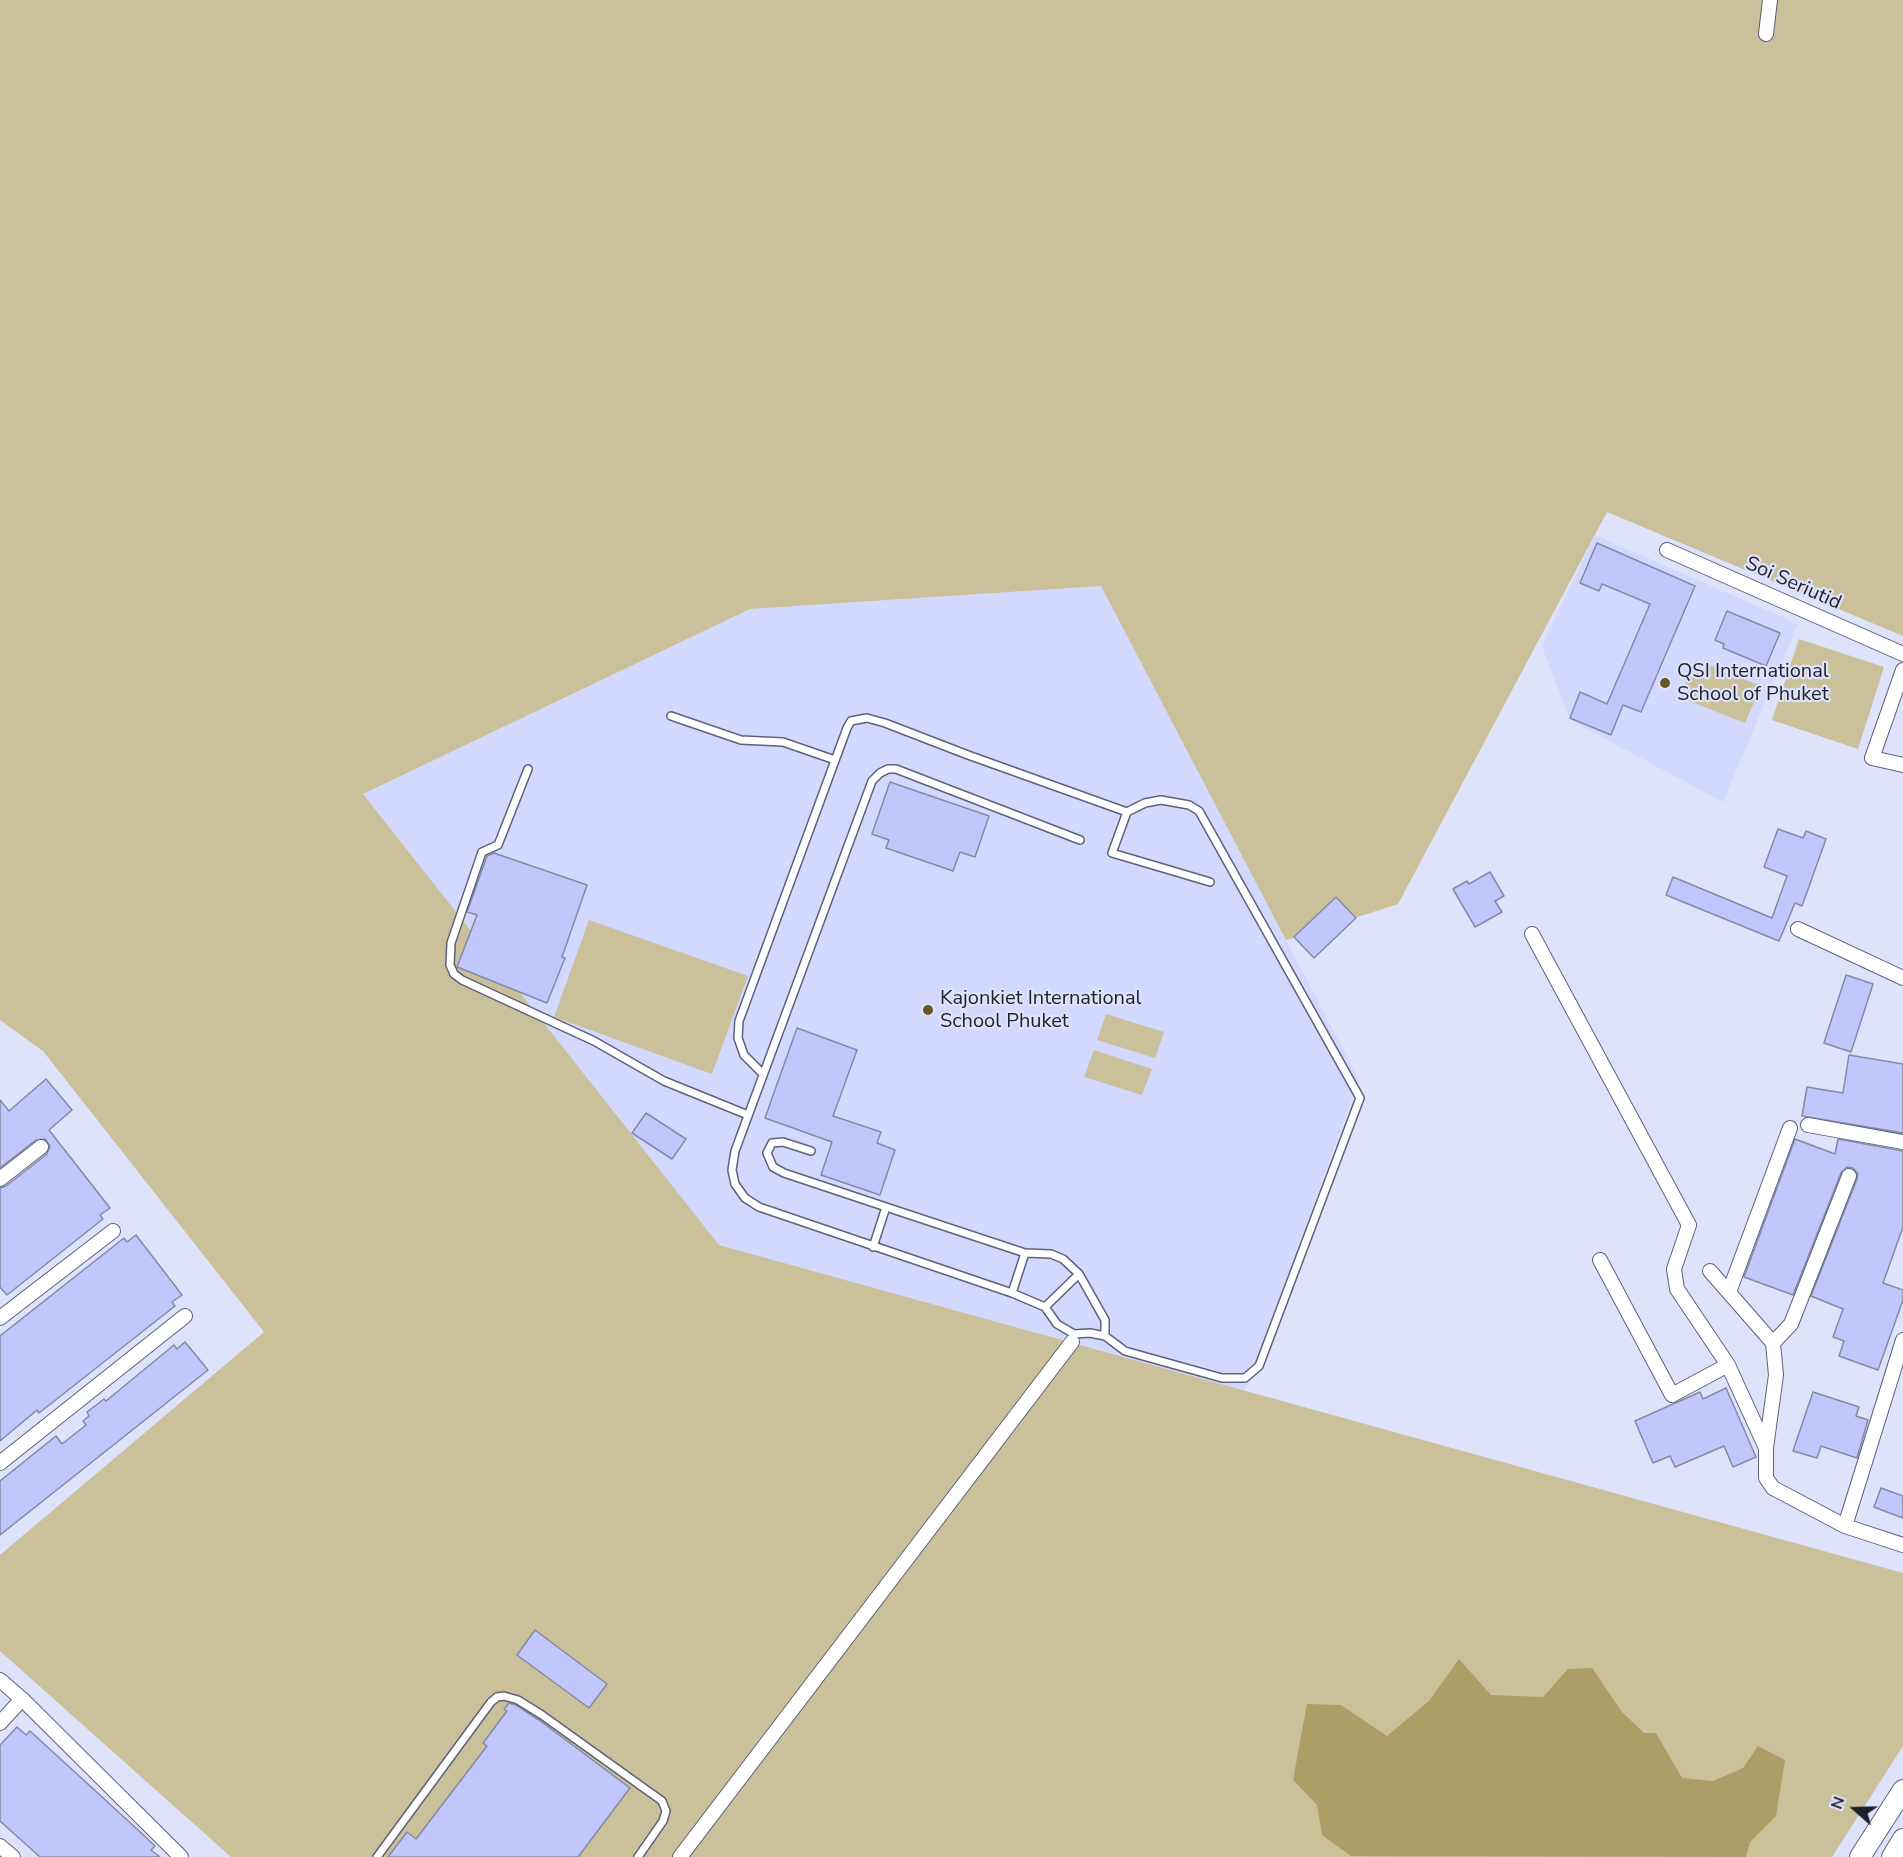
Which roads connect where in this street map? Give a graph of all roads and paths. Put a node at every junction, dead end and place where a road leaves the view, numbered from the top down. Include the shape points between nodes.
1 (1770, 0) edge
2 (1766, 34) dead end
3 (1667, 550) dead end
4 (1903, 654) edge
5 (1903, 670) edge
6 (671, 717) dead end
7 (835, 760) junction
8 (1903, 765) edge
9 (528, 769) dead end
10 (1127, 813) junction
11 (1080, 840) dead end
12 (1209, 882) dead end
13 (1798, 929) dead end
14 (1532, 934) dead end
15 (1903, 978) edge
16 (763, 1074) junction
17 (748, 1115) junction
18 (1808, 1125) dead end
19 (1791, 1128) dead end
20 (1903, 1142) edge
21 (41, 1146) dead end
22 (811, 1151) dead end
23 (1849, 1176) dead end
24 (0, 1179) edge
25 (886, 1207) junction
26 (112, 1232) dead end
27 (873, 1247) junction
28 (1025, 1253) junction
29 (1600, 1260) dead end
30 (1710, 1271) dead end
31 (1079, 1274) junction
32 (1012, 1293) junction
33 (1729, 1293) junction
34 (1045, 1307) junction
35 (185, 1316) dead end
36 (0, 1318) edge
37 (1105, 1336) junction
38 (1073, 1338) junction
39 (1903, 1340) edge
40 (1773, 1343) junction
41 (1728, 1365) junction
42 (1766, 1448) junction
43 (0, 1463) edge
44 (1845, 1526) junction
45 (1903, 1545) edge
46 (0, 1680) edge
47 (22, 1699) junction
48 (0, 1723) edge
49 (1903, 1790) edge
50 (1903, 1839) edge
51 (0, 1846) edge
52 (13, 1857) edge
53 (181, 1857) edge
54 (377, 1857) edge
55 (638, 1857) edge
56 (680, 1857) edge
57 (1860, 1857) edge
58 (1892, 1857) edge

1 - 2 street
3 - 4 street, Soi Seriutid
5 - 8 street via 1872,758
6 - 7 lane via 741,740 783,742
7 - 10 lane via 851,721 867,718
7 - 16 lane via 739,1021 738,1038 744,1055
9 - 17 lane via 498,845 482,852 451,943 450,965 454,974 594,1041 664,1081
10 - 12 lane via 1112,853
10 - 37 lane via 1161,800 1199,811 1360,1098 1259,1366 1245,1378 1222,1378 1125,1351
11 - 16 lane via 896,769 880,773 872,781
13 - 15 street
14 - 41 street via 1689,1225 1674,1269 1677,1289
16 - 17 lane
17 - 27 lane via 732,1170 735,1184 745,1198 759,1207
18 - 20 street
19 - 33 street
21 - 24 street
22 - 25 lane via 783,1142 772,1143 767,1153 773,1167 784,1173
23 - 40 street via 1791,1323
25 - 27 lane
25 - 28 lane
26 - 36 street
27 - 32 lane
28 - 31 lane via 1063,1258
28 - 32 lane
29 - 41 street via 1672,1395
30 - 33 street
31 - 34 lane
31 - 37 lane via 1105,1320
32 - 34 lane
33 - 40 street
34 - 38 lane
35 - 43 street
37 - 38 lane via 1090,1333
38 - 56 street
39 - 44 street
40 - 42 street via 1776,1376
41 - 42 street
42 - 44 street via 1766,1478 1773,1488
44 - 45 street
46 - 47 street
47 - 48 street
47 - 53 street
49 - 57 main road
50 - 58 main road
51 - 52 street
54 - 55 lane via 491,1702 504,1696 542,1715 662,1801 666,1811 663,1821

